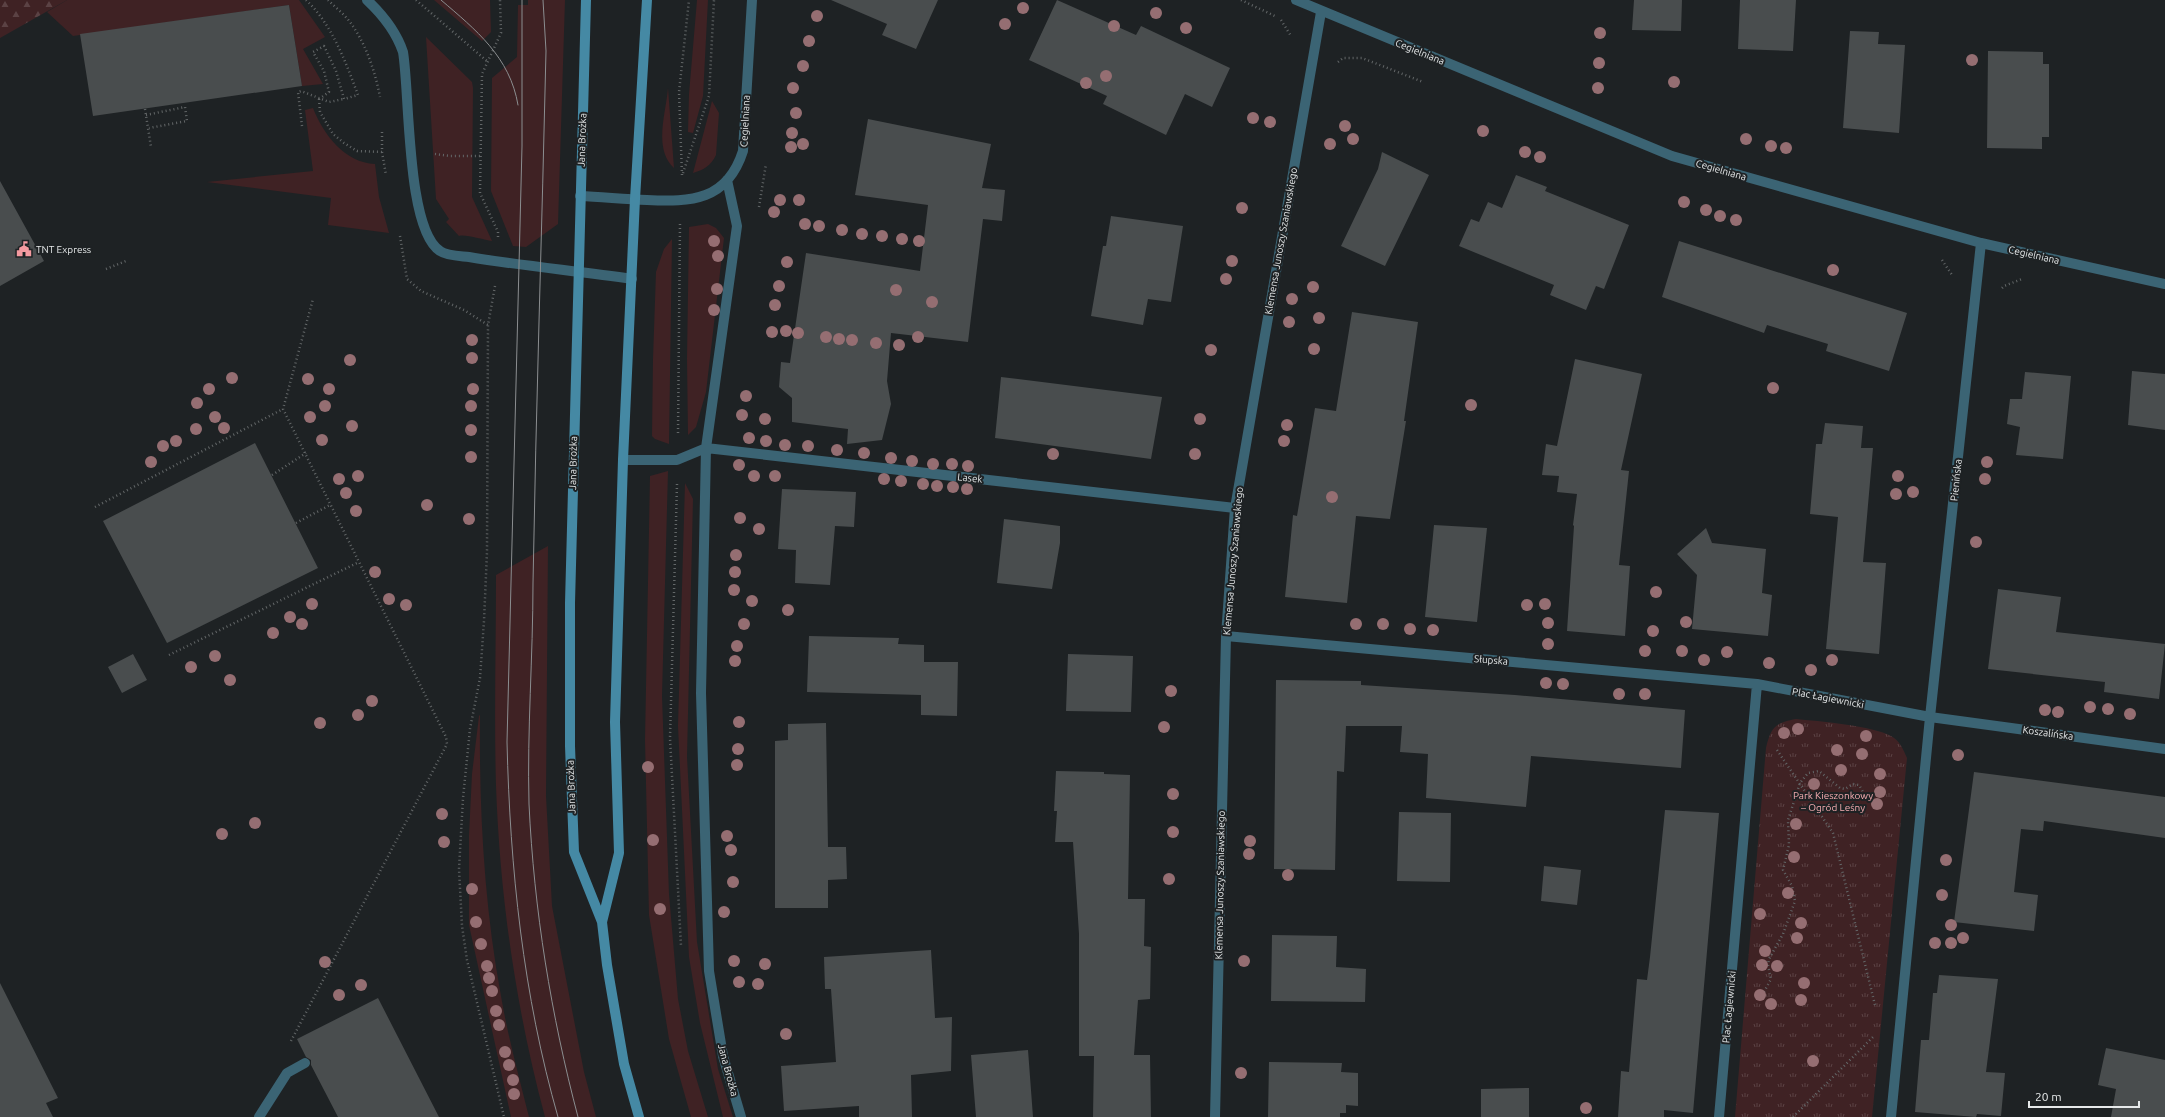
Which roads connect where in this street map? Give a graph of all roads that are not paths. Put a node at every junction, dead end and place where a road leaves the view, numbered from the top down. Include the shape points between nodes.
1 (367, 0) edge
2 (586, 0) edge
3 (647, 0) edge
4 (752, 0) edge
5 (1296, 0) edge
6 (1321, 12) junction
7 (727, 180) junction
8 (580, 196) junction
9 (635, 199) junction
10 (1981, 243) junction
11 (578, 271) junction
12 (632, 279) junction
13 (2165, 284) edge
14 (706, 448) junction
15 (623, 460) junction
16 (1235, 508) junction
17 (1226, 636) junction
18 (1757, 684) junction
19 (1930, 717) junction
20 (2165, 749) edge
21 (602, 922) junction
22 (305, 1063) dead end
23 (259, 1117) edge
24 (639, 1117) edge
25 (741, 1117) edge
26 (1215, 1117) edge
27 (1719, 1117) edge
28 (1891, 1117) edge

1 - 11 street via 388,22 400,42 419,211 427,235 440,252
2 - 8 main road, Jana Brożka
3 - 9 main road, Jana Brożka
4 - 7 street, Cegielniana via 743,151 738,165
5 - 6 street, Cegielniana
6 - 10 street, Cegielniana via 1672,156
6 - 16 street, Klemensa Junoszy Szaniawskiego
7 - 9 street, Cegielniana via 718,188 694,199
7 - 14 street, Jana Brożka via 737,226
8 - 9 street, Cegielniana
8 - 11 main road, Jana Brożka
9 - 12 main road, Jana Brożka
10 - 13 street, Cegielniana
10 - 19 street, Pienińska
11 - 12 street
11 - 21 main road, Jana Brożka via 570,603 570,746 574,852
12 - 15 main road, Jana Brożka
14 - 15 street via 677,460
14 - 16 street, Lasek
14 - 25 street, Jana Brożka via 701,693 709,971 723,1056
15 - 21 main road, Jana Brożka via 615,722 619,853
16 - 17 street, Klemensa Junoszy Szaniawskiego
17 - 18 street, Słupska
17 - 26 street, Klemensa Junoszy Szaniawskiego
18 - 19 street, Plac Łagiewnicki
18 - 27 street, Plac Łagiewnicki
19 - 20 street, Koszalińska
19 - 28 street
21 - 24 main road, Jana Brożka via 624,1064
22 - 23 street via 287,1073

